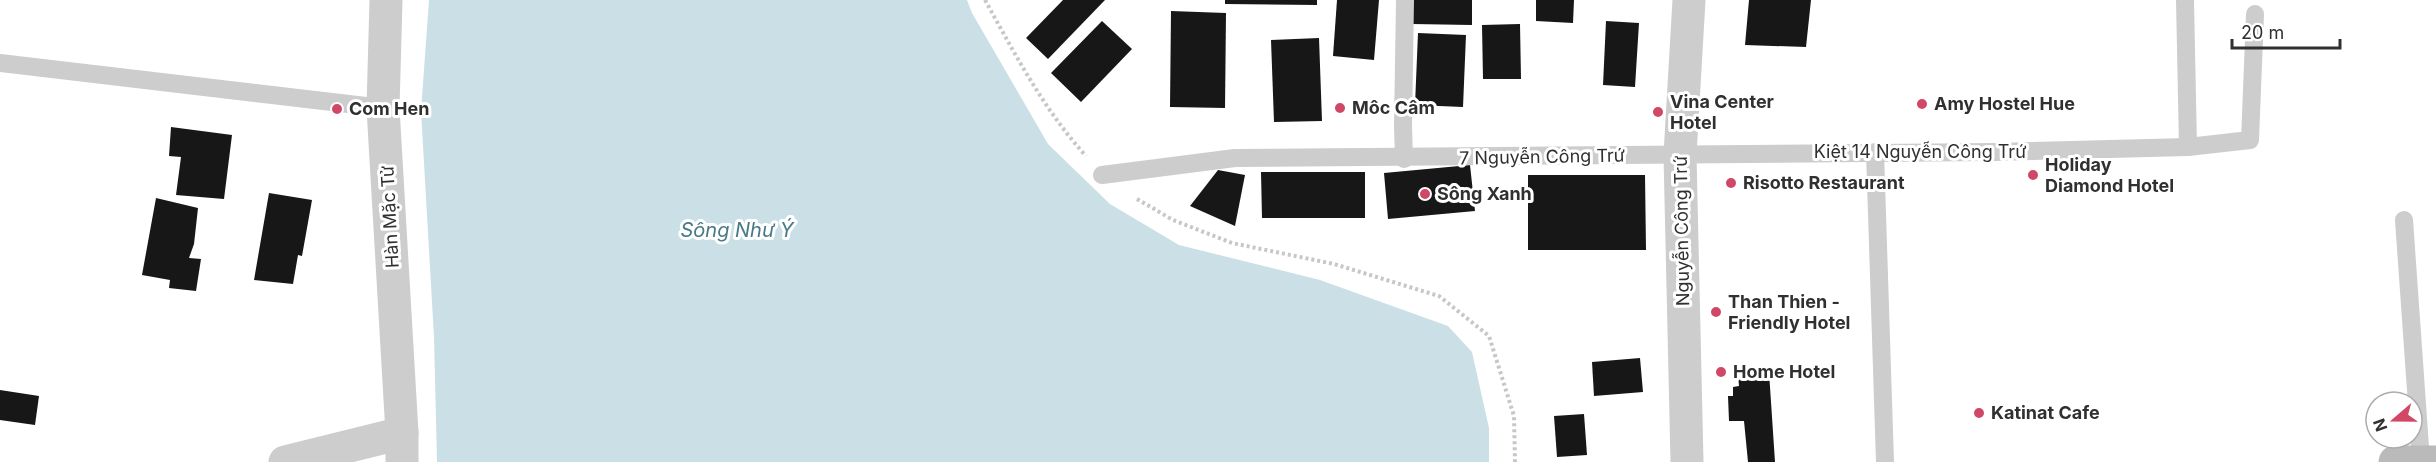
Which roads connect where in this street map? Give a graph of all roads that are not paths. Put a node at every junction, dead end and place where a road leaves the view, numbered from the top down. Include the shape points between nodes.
1 (386, 0) edge
2 (1405, 0) edge
3 (1689, 0) edge
4 (2185, 0) edge
5 (2254, 14) dead end
6 (0, 63) edge
7 (383, 108) junction
8 (2188, 147) junction
9 (1875, 152) junction
10 (1680, 155) junction
11 (1404, 159) junction
12 (1102, 175) road end
13 (2404, 220) dead end
14 (402, 448) edge
15 (285, 462) edge
16 (1687, 462) edge
17 (1884, 462) edge
18 (2417, 462) edge

1 - 7 street, Hàn Mặc Tử
2 - 11 lane
3 - 10 street, Nguyễn Công Trứ
4 - 8 lane
5 - 8 lane, Kiệt 14 Nguyễn Công Trứ via 2250,140
6 - 7 lane
7 - 14 street, Hàn Mặc Tử
8 - 9 lane, Kiệt 14 Nguyễn Công Trứ
9 - 10 lane, Kiệt 14 Nguyễn Công Trứ
9 - 17 lane
10 - 11 lane, 7 Nguyễn Công Trứ
10 - 16 street, Nguyễn Công Trứ
11 - 12 lane, 7 Nguyễn Công Trứ via 1235,158
13 - 18 lane
14 - 15 street, Hàn Mặc Tử

